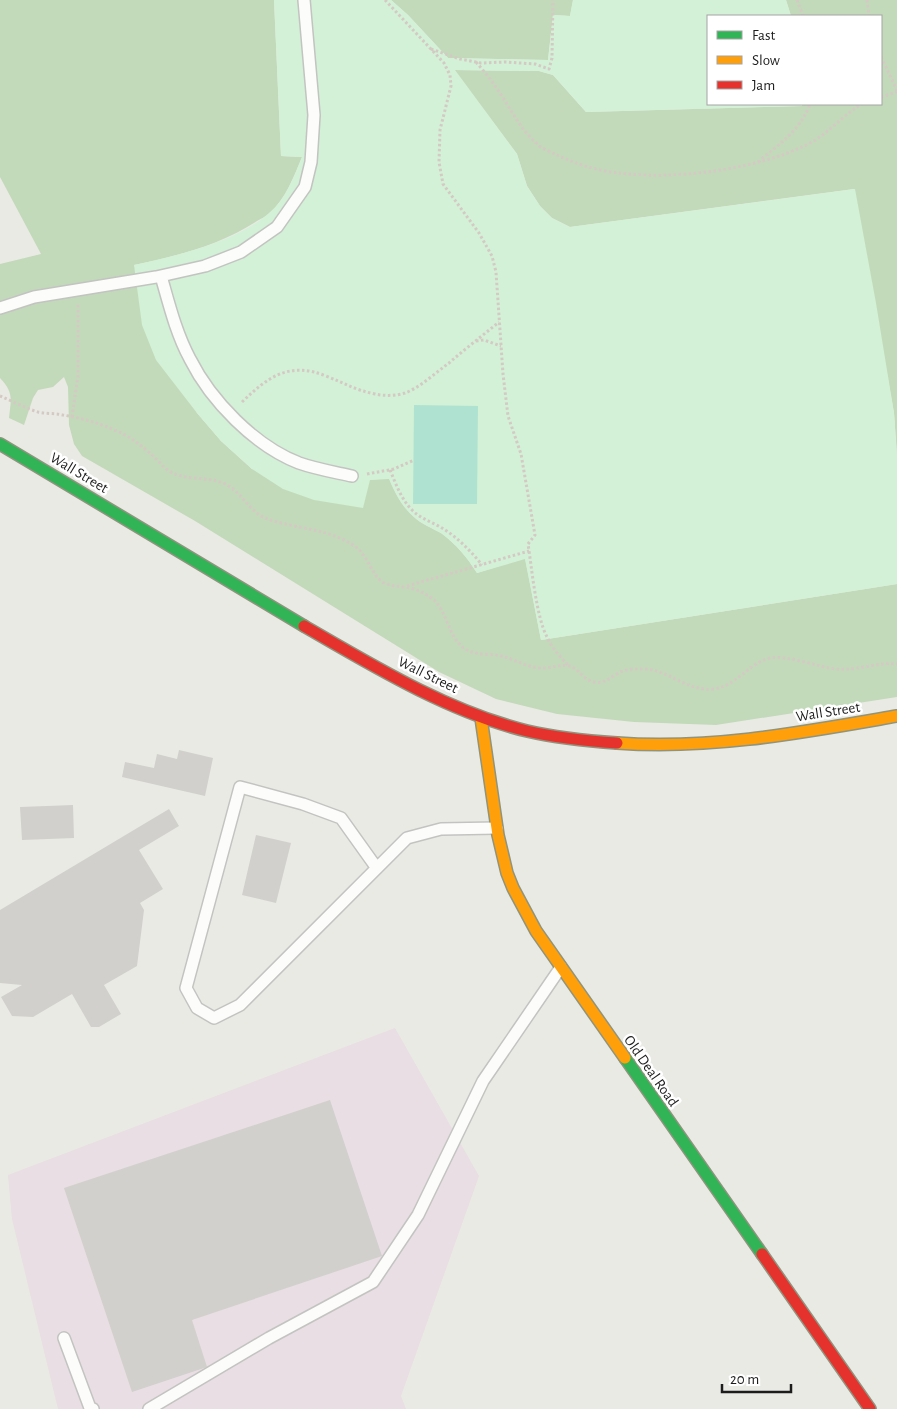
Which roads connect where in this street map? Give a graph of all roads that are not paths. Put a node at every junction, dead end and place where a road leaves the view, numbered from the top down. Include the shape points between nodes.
1 (304, 0) edge
2 (161, 276) junction
3 (0, 308) edge
4 (0, 444) edge
5 (352, 476) road end
6 (897, 716) edge
7 (481, 718) junction
8 (497, 828) junction
9 (376, 867) junction
10 (561, 967) junction
11 (64, 1338) dead end
12 (93, 1409) edge
13 (149, 1409) edge
14 (870, 1409) edge

1 - 2 lane via 314,116 311,162 305,187 277,227 241,252 205,266
2 - 3 lane via 34,297
2 - 5 lane via 190,360 214,396 238,423 268,446 299,463
4 - 7 street, Wall Street via 304,627
6 - 7 street, Wall Street via 743,740 646,745 577,740
7 - 8 street, Old Deal Road
8 - 9 lane via 441,829 407,838
8 - 10 street, Old Deal Road via 507,874 524,910
9 - 9 lane via 240,1005 214,1018 197,1008 186,988 240,787 341,818
10 - 13 lane via 483,1082 418,1215 373,1282 269,1338
10 - 14 street, Old Deal Road
11 - 12 lane

